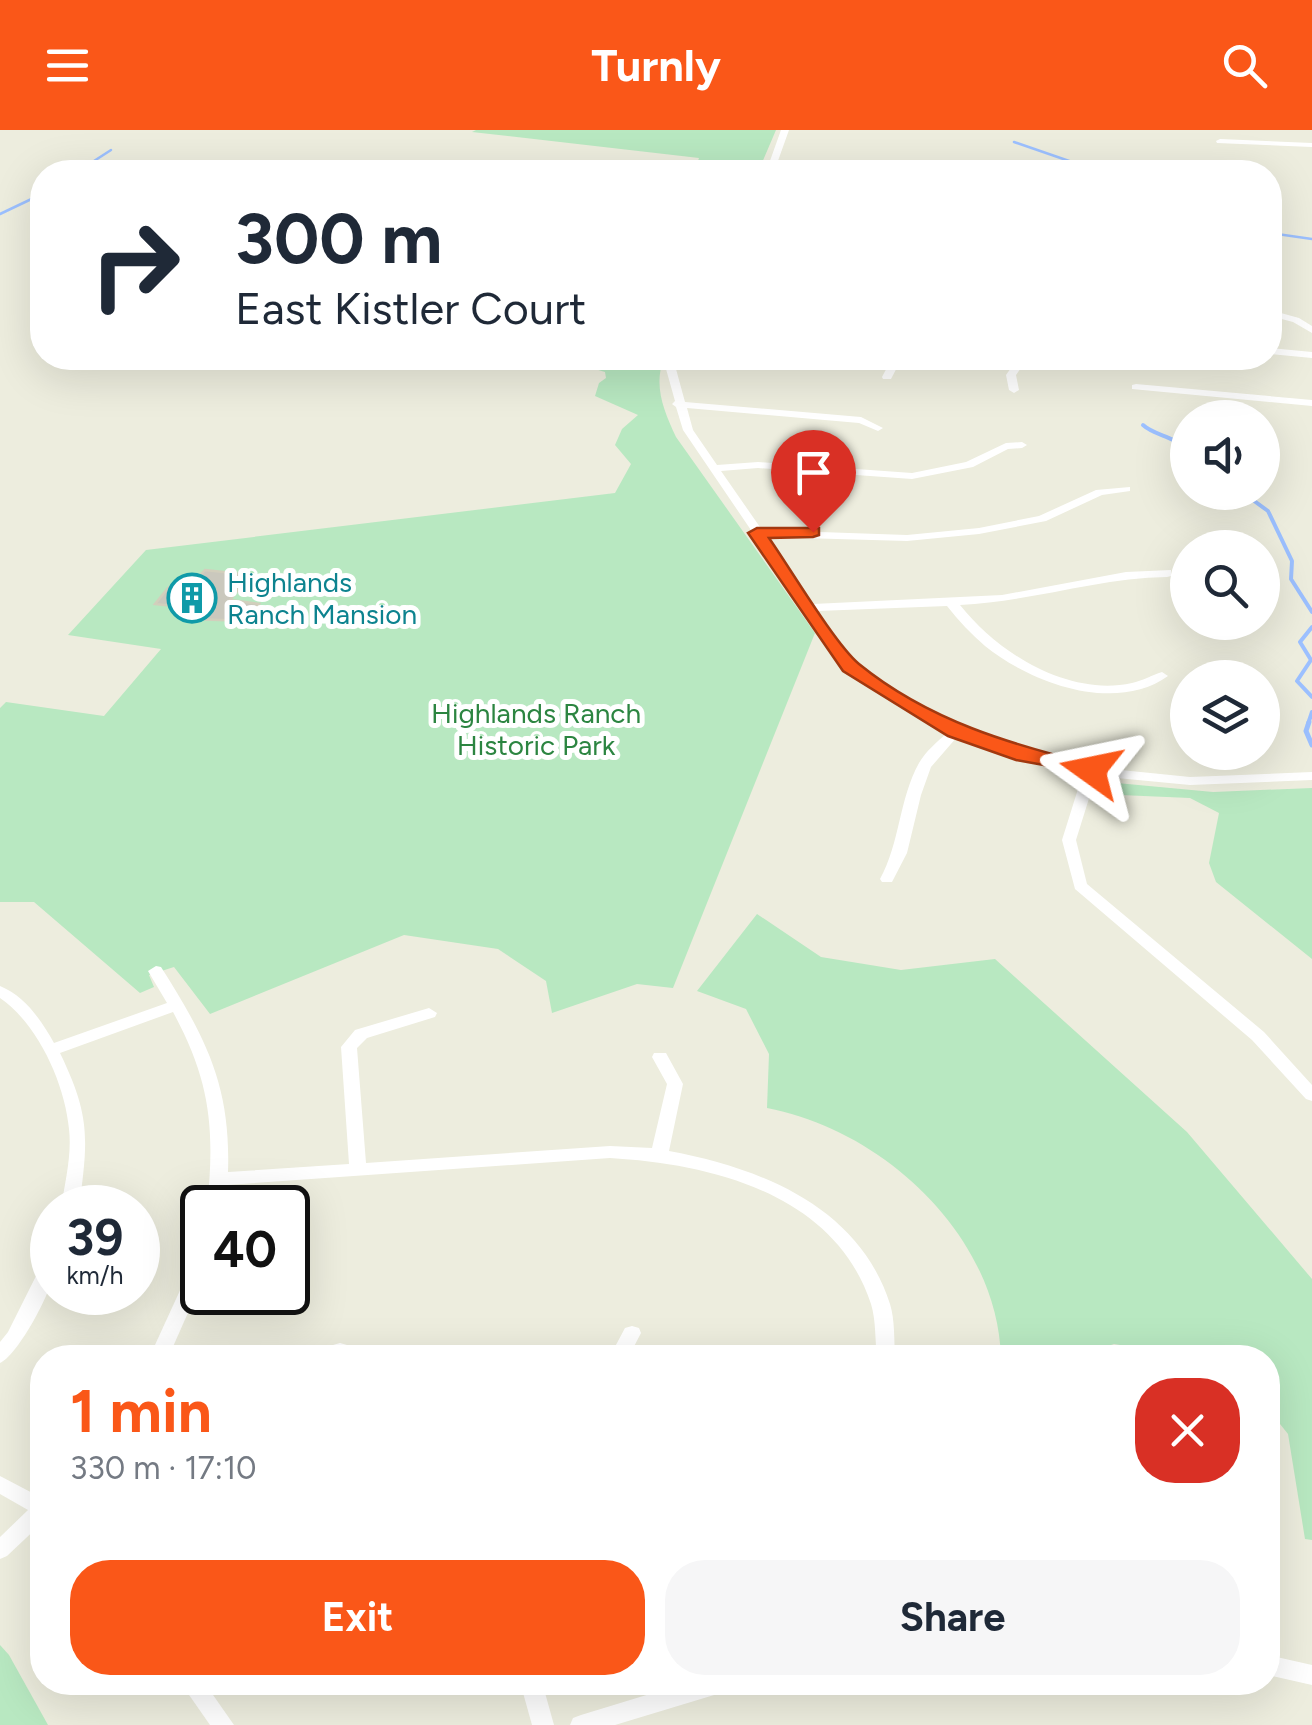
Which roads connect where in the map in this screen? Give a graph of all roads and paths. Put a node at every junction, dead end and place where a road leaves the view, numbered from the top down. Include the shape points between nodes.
1 (785, 130) edge
2 (1220, 141) dead end
3 (1312, 145) edge
4 (774, 160) edge
5 (1282, 316) edge
6 (1312, 330) edge
7 (1282, 352) edge
8 (1312, 354) edge
9 (671, 370) edge
10 (891, 370) edge
11 (1015, 370) edge
12 (887, 377) dead end
13 (1136, 386) dead end
14 (1014, 390) dead end
15 (677, 404) junction
16 (1312, 404) edge
17 (878, 428) dead end
18 (1022, 445) dead end
19 (716, 468) junction
20 (1126, 489) dead end
21 (757, 533) junction
22 (1168, 572) dead end
23 (952, 604) junction
24 (810, 608) junction
25 (1162, 676) dead end
26 (955, 732) junction
27 (1091, 770) junction
28 (1312, 776) edge
29 (887, 879) dead end
30 (156, 972) dead end
31 (0, 991) edge
32 (177, 1005) junction
33 (429, 1013) dead end
34 (52, 1050) junction
35 (660, 1058) dead end
36 (1312, 1095) edge
37 (660, 1152) junction
38 (358, 1170) junction
39 (220, 1179) junction
40 (72, 1185) edge
41 (219, 1185) edge
42 (30, 1307) edge
43 (180, 1310) edge
44 (632, 1333) dead end
45 (164, 1345) edge
46 (625, 1345) edge
47 (887, 1345) edge
48 (0, 1356) edge
49 (0, 1484) edge
50 (30, 1503) edge
51 (30, 1521) edge
52 (0, 1550) edge
53 (1280, 1668) edge
54 (1312, 1675) edge
55 (200, 1695) edge
56 (535, 1695) edge
57 (681, 1695) edge
58 (223, 1725) edge
59 (543, 1725) edge
60 (582, 1725) edge

1 - 4 street
2 - 3 street
5 - 6 street
7 - 8 street
9 - 15 street
10 - 12 street
11 - 14 street
13 - 16 street
15 - 17 street via 860,420
15 - 19 street
18 - 19 street via 912,476
19 - 21 street
20 - 21 street via 1100,492 1042,519 979,532 907,538
21 - 24 street
22 - 23 street
23 - 24 street
23 - 25 street via 992,649 1040,673 1112,688 1147,685
24 - 26 street via 850,666
26 - 27 street
26 - 29 street via 924,765 901,857
27 - 28 street via 1190,781
27 - 36 street via 1068,840 1080,886 1258,1036
30 - 32 street
31 - 34 street
32 - 34 street
32 - 39 street via 203,1049 216,1095
33 - 38 street via 360,1034 349,1047
34 - 40 street via 78,1128
35 - 37 street via 675,1084
37 - 38 street
37 - 47 street via 751,1174 820,1217 863,1266
38 - 39 street
39 - 41 street
42 - 48 street
43 - 45 street
44 - 46 street
49 - 50 street
51 - 52 street
53 - 54 street
55 - 58 street
56 - 59 street
57 - 60 street

